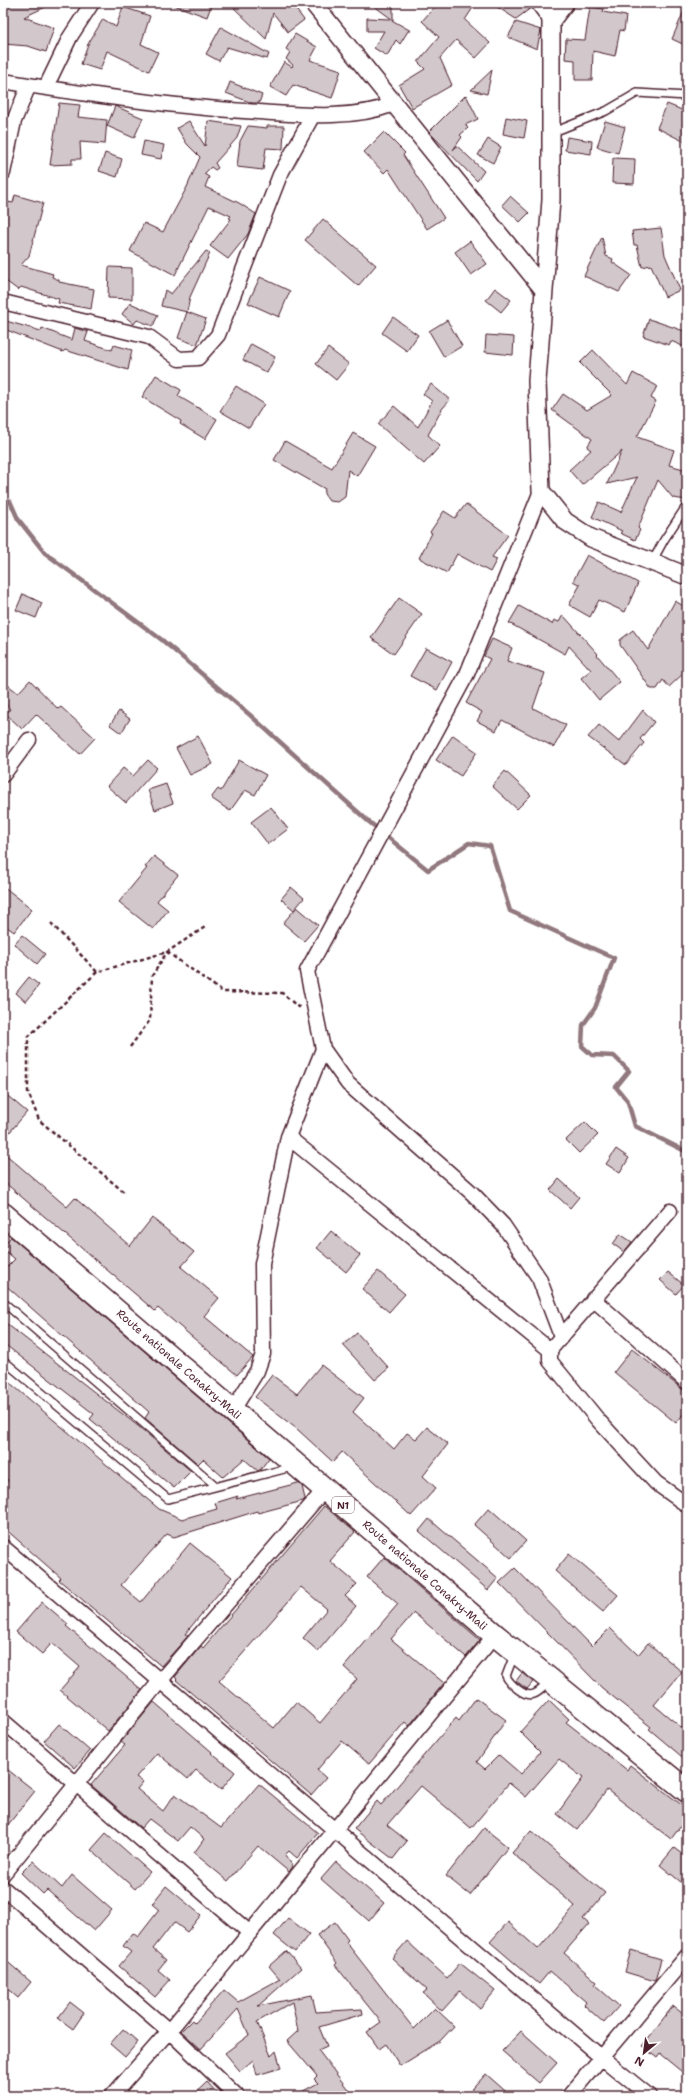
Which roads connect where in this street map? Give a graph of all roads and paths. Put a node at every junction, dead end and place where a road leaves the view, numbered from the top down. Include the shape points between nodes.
1 (92, 3) edge
2 (313, 3) edge
3 (538, 3) edge
4 (565, 3) edge
5 (551, 21) junction
6 (3, 80) edge
7 (29, 85) junction
8 (46, 87) junction
9 (687, 96) edge
10 (394, 104) junction
11 (313, 115) junction
12 (551, 133) junction
13 (3, 173) edge
14 (544, 290) junction
15 (3, 302) edge
16 (541, 491) junction
17 (686, 508) dead end
18 (652, 562) junction
19 (687, 576) edge
20 (29, 740) dead end
21 (3, 775) edge
22 (51, 923) dead end
23 (205, 927) dead end
24 (167, 952) junction
25 (97, 972) junction
26 (314, 1006) junction
27 (130, 1047) dead end
28 (323, 1049) junction
29 (288, 1137) junction
30 (125, 1193) dead end
31 (670, 1211) dead end
32 (3, 1214) edge
33 (593, 1299) junction
34 (3, 1302) edge
35 (561, 1336) junction
36 (550, 1350) junction
37 (3, 1360) edge
38 (687, 1382) edge
39 (233, 1410) junction
40 (298, 1466) junction
41 (216, 1486) junction
42 (325, 1489) junction
43 (687, 1505) edge
44 (3, 1547) edge
45 (496, 1635) junction
46 (160, 1681) junction
47 (3, 1721) edge
48 (77, 1784) junction
49 (687, 1791) edge
50 (334, 1830) junction
51 (3, 1874) edge
52 (3, 1888) edge
53 (250, 1933) junction
54 (687, 1956) edge
55 (169, 2031) junction
56 (601, 2057) junction
57 (112, 2096) edge
58 (237, 2096) edge
59 (569, 2096) edge
60 (649, 2096) edge

1 - 8 street via 70,37
2 - 10 street
3 - 5 street
4 - 5 street
5 - 12 street
6 - 7 street
7 - 8 street
7 - 13 street via 14,121
8 - 11 street via 196,108
9 - 12 lane via 636,93 606,111
10 - 11 street via 377,110
10 - 14 street
11 - 15 street via 280,175 218,335 198,358 179,359 149,337
12 - 14 street via 551,200
14 - 16 street via 537,381
16 - 18 street via 566,521 591,538
16 - 26 street via 467,674 306,971
17 - 18 lane
18 - 19 street
20 - 21 street
22 - 25 path
23 - 24 path
24 - 25 path
24 - 26 path via 223,992 282,993 298,1007
24 - 27 path via 152,976 150,1020
25 - 30 path via 28,1038 28,1092 39,1120
26 - 28 street
28 - 29 street
28 - 35 street via 348,1084 472,1193 503,1226 539,1278
29 - 36 street
29 - 39 street via 262,1264 263,1354 257,1370
31 - 33 street
32 - 39 highway, Route nationale Conakry-Mali / N1
33 - 35 street
33 - 38 street
34 - 41 lane
35 - 36 street
36 - 43 street via 550,1360 598,1420 656,1483
37 - 41 lane via 168,1498
39 - 40 highway, Route nationale Conakry-Mali / N1
40 - 41 lane
40 - 42 highway, Route nationale Conakry-Mali / N1
42 - 45 highway, Route nationale Conakry-Mali / N1
42 - 46 street
44 - 46 street
45 - 49 highway, Route nationale Conakry-Mali / N1
45 - 50 street
46 - 48 street
46 - 50 street
47 - 48 street
48 - 51 street
48 - 53 street
50 - 53 street
50 - 56 street
52 - 55 street
53 - 55 street
54 - 56 street
55 - 57 street
55 - 58 street
56 - 59 street
56 - 60 street

